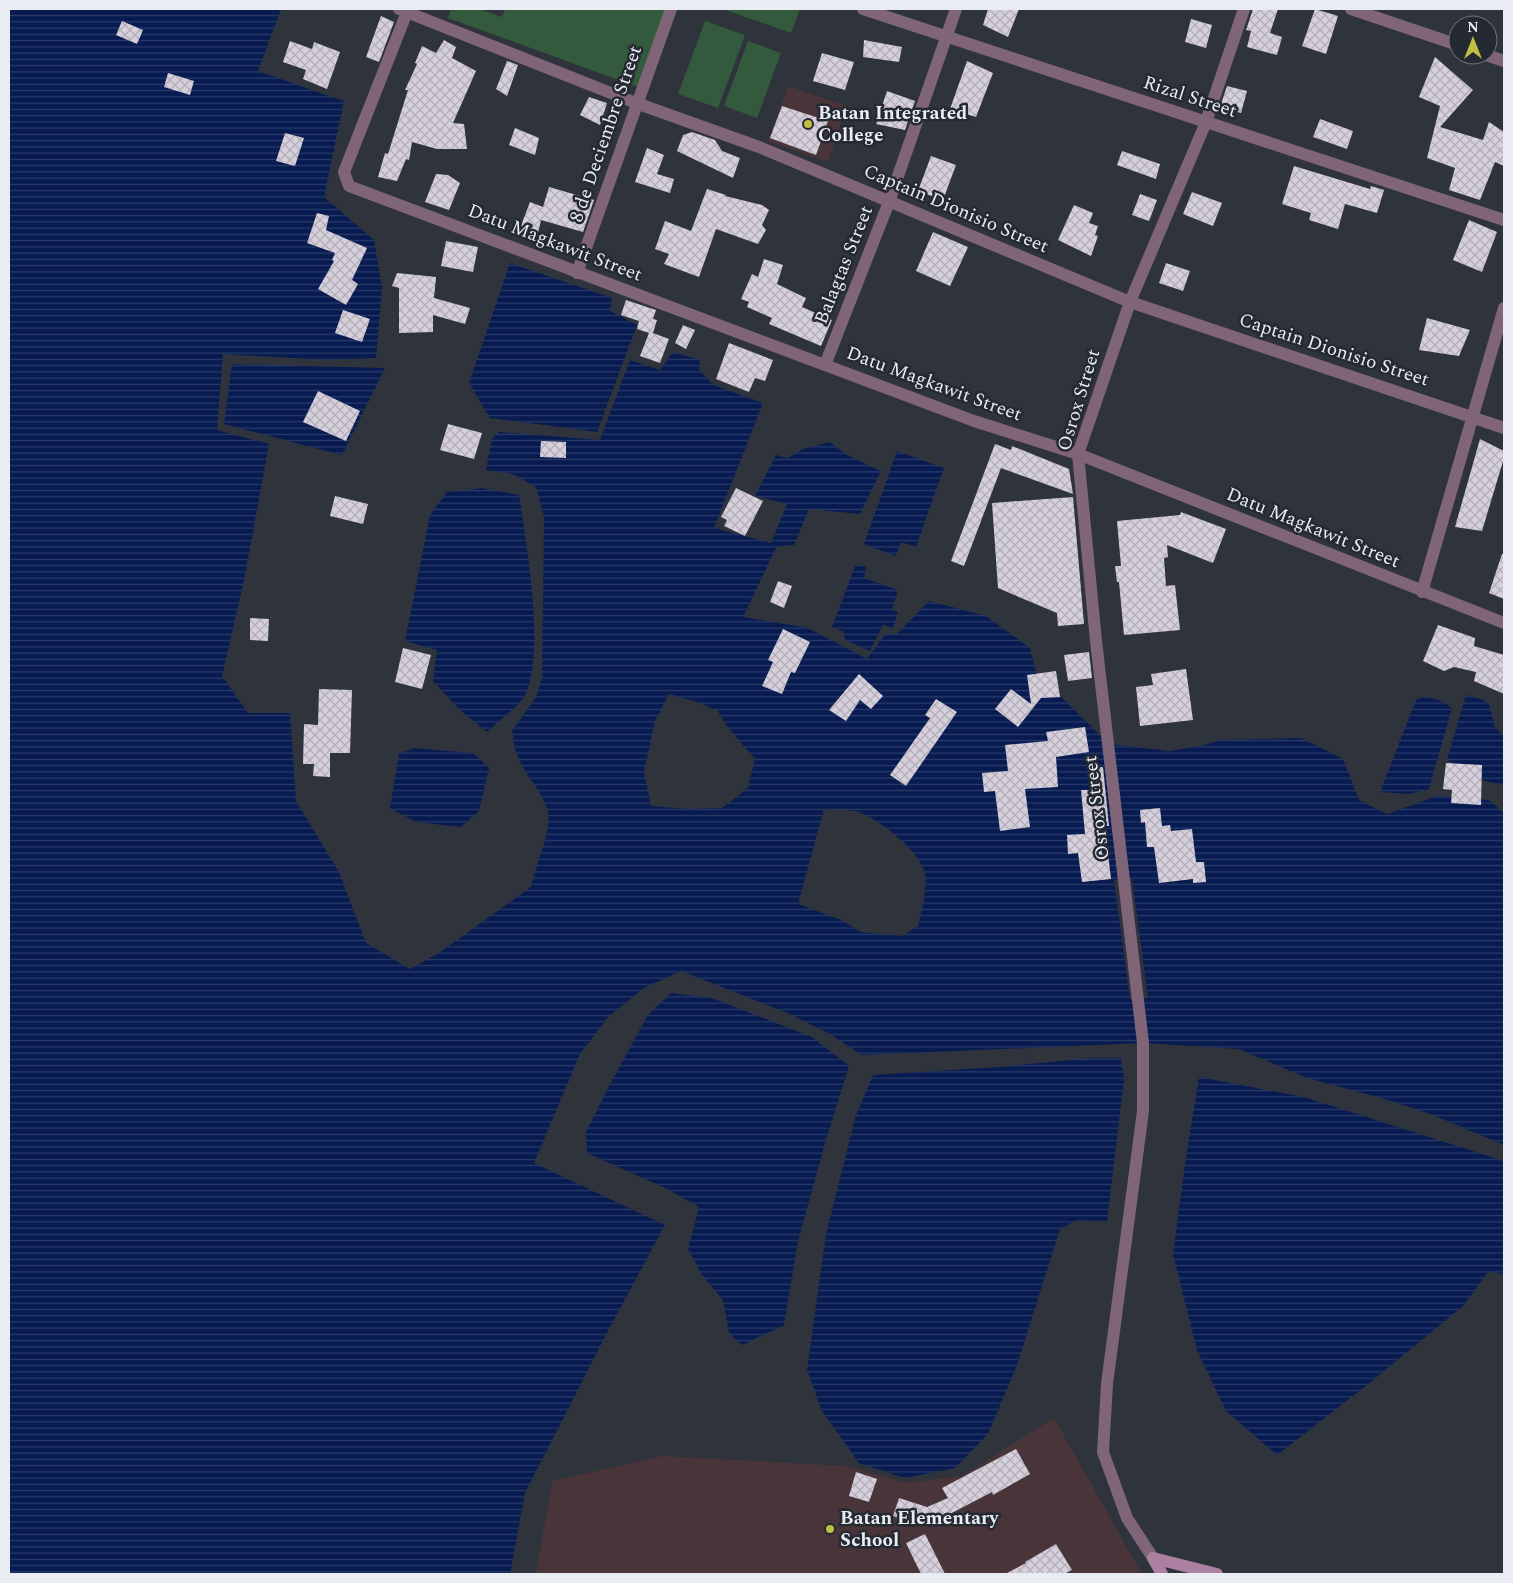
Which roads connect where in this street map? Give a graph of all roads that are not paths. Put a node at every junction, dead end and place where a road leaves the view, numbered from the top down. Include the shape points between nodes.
1 (671, 9) edge
2 (863, 9) edge
3 (956, 9) edge
4 (1244, 9) edge
5 (1352, 9) edge
6 (403, 11) edge
7 (946, 37) junction
8 (1448, 43) edge
9 (636, 103) junction
10 (1206, 122) junction
11 (889, 202) junction
12 (1504, 220) edge
13 (577, 273) junction
14 (1130, 302) junction
15 (1504, 308) edge
16 (825, 364) junction
17 (1473, 417) junction
18 (1504, 428) edge
19 (1078, 454) junction
20 (1422, 592) junction
21 (1504, 623) edge
22 (1154, 1558) junction
23 (1162, 1574) edge
24 (1216, 1574) edge

1 - 9 street, 8 de Deciembre Street
2 - 7 street, Rizal Street
3 - 7 street, Balagtas Street
4 - 10 street, Osrox Street
5 - 8 street
6 - 9 street, Captain Dionisio Street
6 - 13 street, Datu Magkawit Street via 344,172 349,186
7 - 10 street, Rizal Street
7 - 11 street, Balagtas Street
9 - 11 street, Captain Dionisio Street via 703,125
9 - 13 street, 8 de Deciembre Street
10 - 12 street, Rizal Street
10 - 14 street, Osrox Street
11 - 14 street, Captain Dionisio Street
11 - 16 street, Balagtas Street
13 - 16 street, Datu Magkawit Street
14 - 17 street, Captain Dionisio Street
14 - 19 street, Osrox Street
15 - 17 street
16 - 19 street, Datu Magkawit Street via 974,421
17 - 18 street, Captain Dionisio Street
17 - 20 street
19 - 20 street, Datu Magkawit Street
19 - 22 street, Osrox Street via 1096,641 1143,1043 1143,1111 1108,1384 1103,1452 1127,1518
20 - 21 street, Datu Magkawit Street
22 - 23 main road
22 - 24 main road

